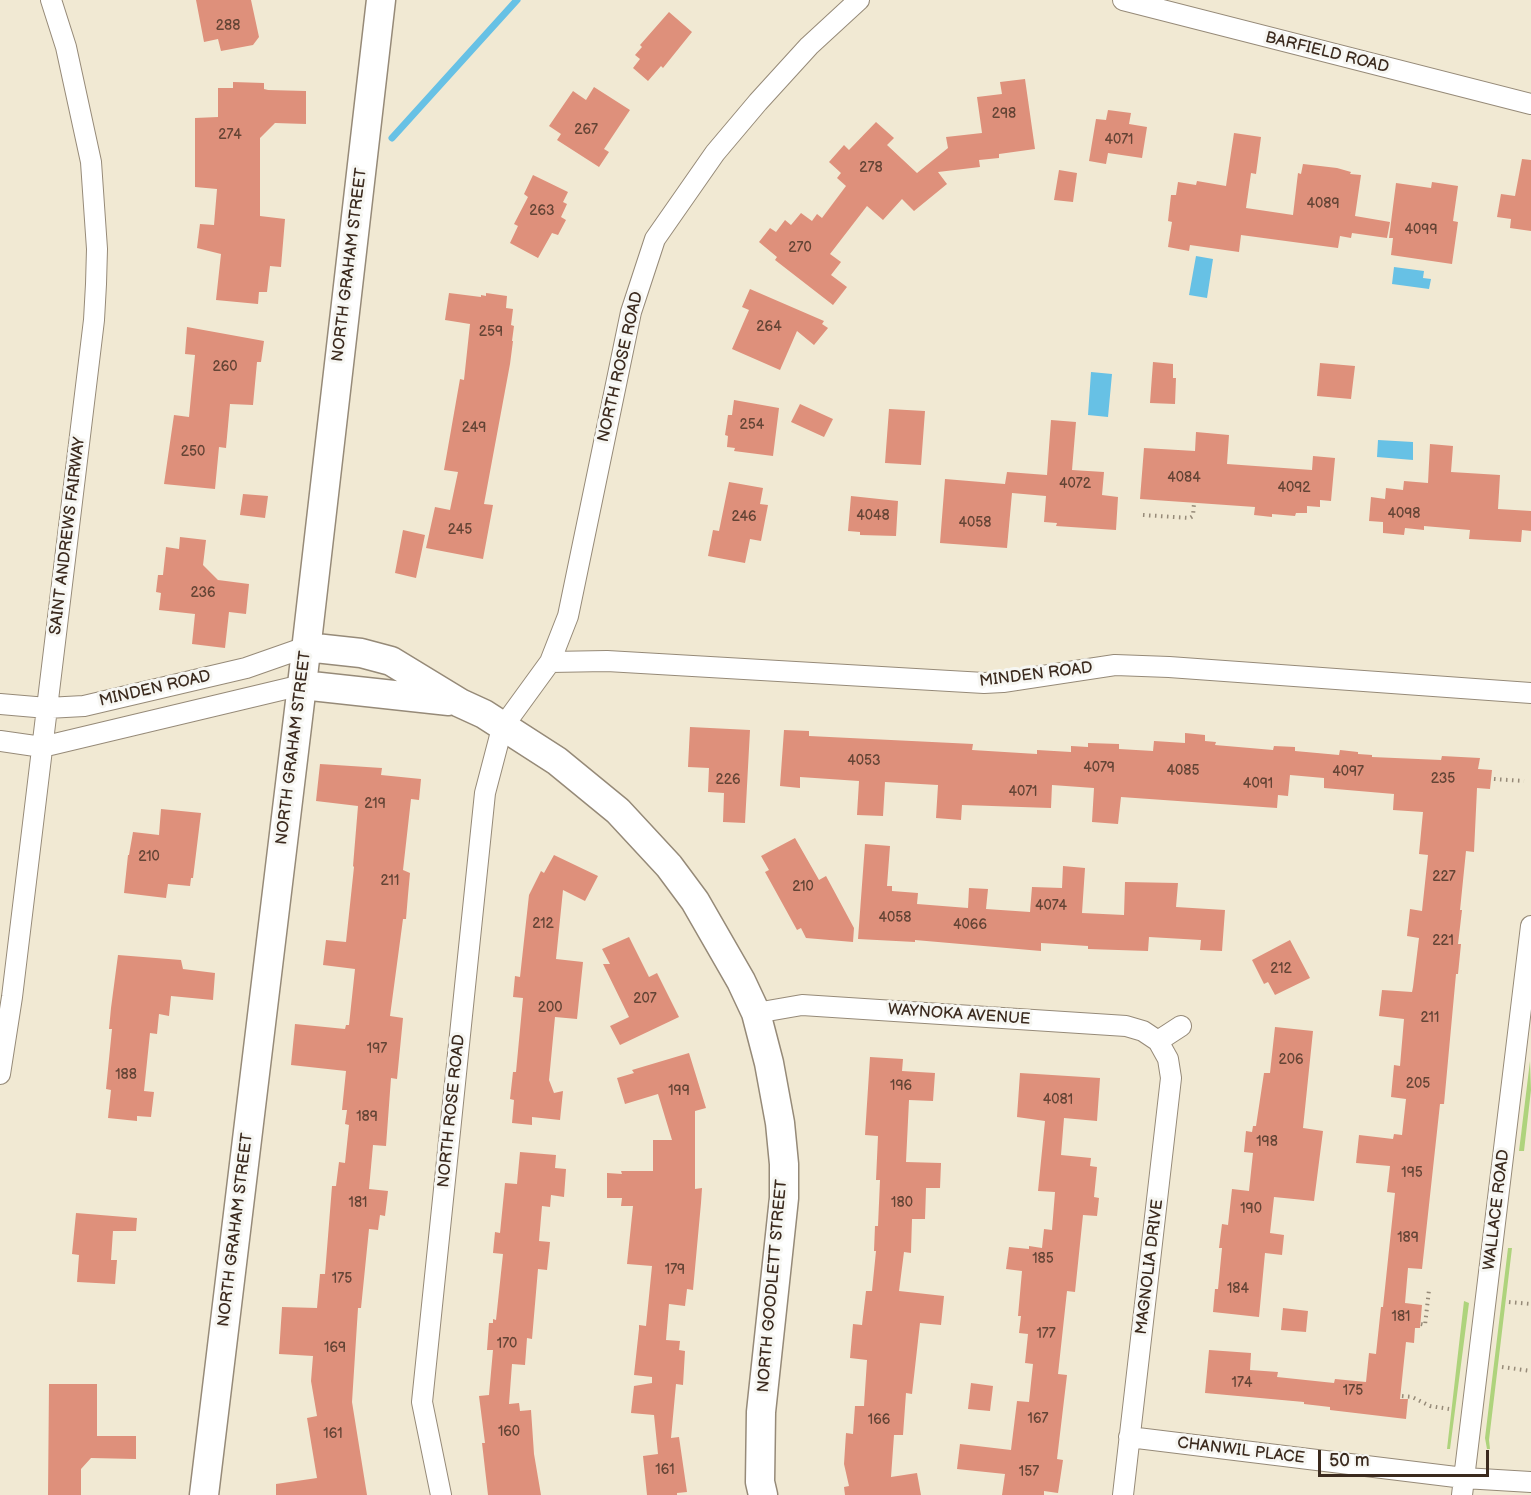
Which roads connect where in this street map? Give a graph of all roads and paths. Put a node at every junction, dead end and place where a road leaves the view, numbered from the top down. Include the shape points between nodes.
1 (51, 0) edge
2 (381, 0) edge
3 (859, 0) edge
4 (1123, 0) edge
5 (1531, 104) edge
6 (1194, 503) dead end
7 (1143, 515) dead end
8 (306, 647) junction
9 (550, 662) junction
10 (302, 685) junction
11 (1531, 693) edge
12 (460, 703) junction
13 (0, 704) edge
14 (47, 708) junction
15 (502, 728) junction
16 (0, 741) edge
17 (42, 747) junction
18 (1494, 779) dead end
19 (1524, 781) dead end
20 (1531, 926) edge
21 (756, 1013) junction
22 (1181, 1026) dead end
23 (1158, 1041) junction
24 (0, 1074) edge
25 (1429, 1290) dead end
26 (1509, 1302) dead end
27 (1531, 1304) edge
28 (1421, 1324) dead end
29 (1502, 1367) dead end
30 (1531, 1371) edge
31 (1402, 1396) dead end
32 (1449, 1409) dead end
33 (1130, 1437) junction
34 (1531, 1482) edge
35 (1463, 1486) edge
36 (204, 1495) edge
37 (441, 1495) edge
38 (763, 1495) edge
39 (1123, 1495) edge

1 - 14 street, SAINT ANDREWS FAIRWAY via 66,47 91,162 97,249 94,320
2 - 8 main road, NORTH GRAHAM STREET
3 - 9 street, NORTH ROSE ROAD via 766,93 716,153 655,238 631,312 568,616
4 - 5 street, BARFIELD ROAD
6 - 7 path via 1190,518
8 - 10 main road, NORTH GRAHAM STREET
8 - 12 main road, NORTH GOODLETT STREET via 361,653 391,661
8 - 14 street, MINDEN ROAD via 246,668 84,706
9 - 11 street, MINDEN ROAD via 607,661 984,683 1115,665
9 - 15 street
10 - 12 main road, NORTH GOODLETT STREET
10 - 17 street, MINDEN ROAD
10 - 36 main road, NORTH GRAHAM STREET
12 - 15 main road, NORTH GOODLETT STREET
13 - 14 street, MINDEN ROAD
14 - 17 street, SAINT ANDREWS FAIRWAY
15 - 21 main road, NORTH GOODLETT STREET via 557,761 645,838 695,901
15 - 37 street, NORTH ROSE ROAD via 485,794 422,1402
16 - 17 street, MINDEN ROAD
17 - 24 street, SAINT ANDREWS FAIRWAY
18 - 19 path
20 - 35 street, WALLACE ROAD
21 - 23 street, WAYNOKA AVENUE via 802,1005 1126,1026
21 - 38 main road, NORTH GOODLETT STREET via 780,1123 784,1164 782,1220 761,1412
22 - 23 street
23 - 33 street, MAGNOLIA DRIVE via 1168,1059 1171,1078
25 - 28 path via 1425,1325
26 - 27 path
29 - 30 path
31 - 32 path
33 - 35 street, CHANWIL PLACE
33 - 39 street, MAGNOLIA DRIVE
34 - 35 street, CHANWIL PLACE

